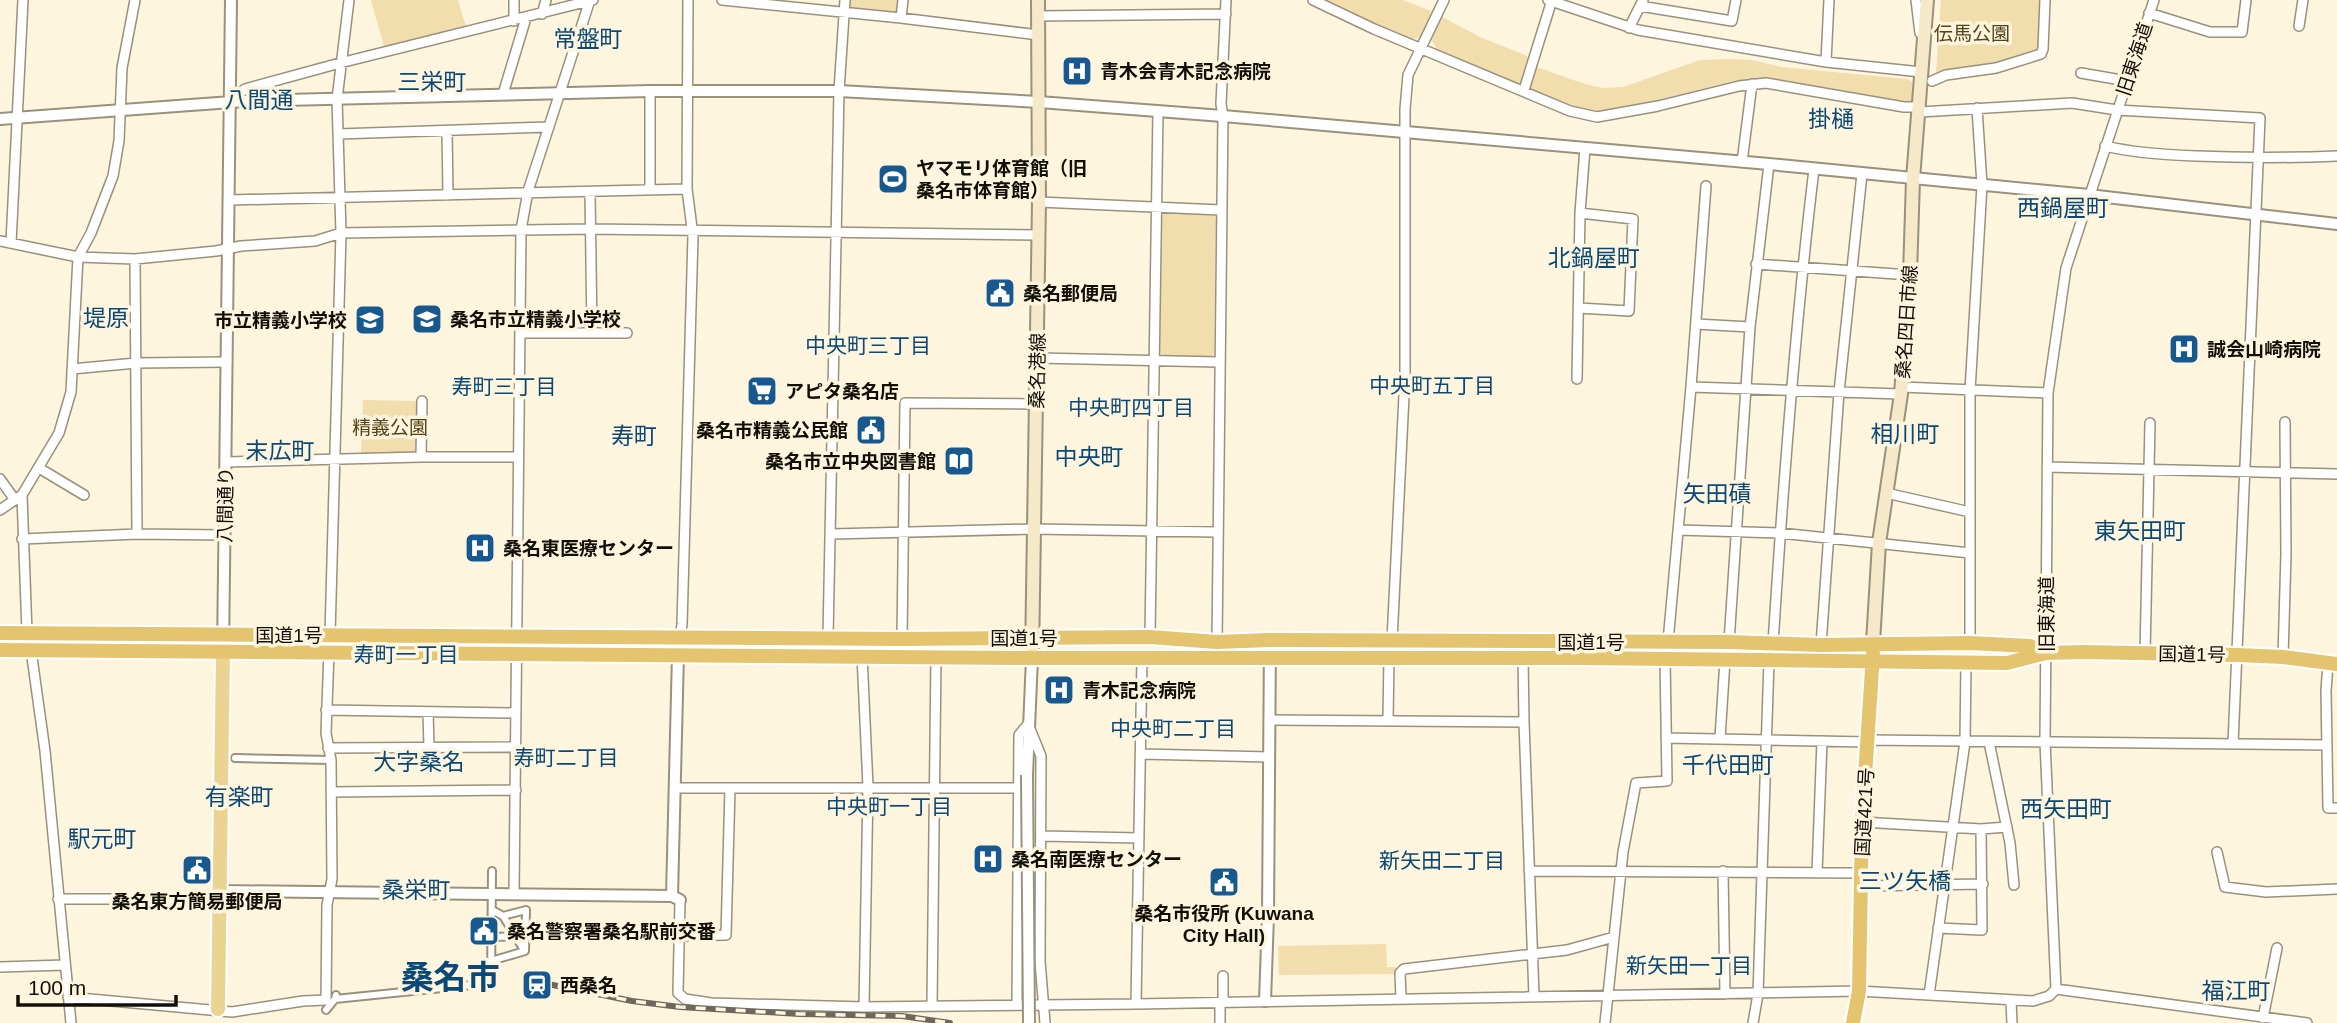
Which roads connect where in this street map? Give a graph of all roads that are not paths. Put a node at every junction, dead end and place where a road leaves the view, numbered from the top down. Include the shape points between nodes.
1 (23, 0) edge
2 (135, 0) edge
3 (231, 0) edge
4 (349, 0) edge
5 (514, 0) edge
6 (546, 0) edge
7 (590, 0) edge
8 (596, 0) edge
9 (688, 0) edge
10 (722, 0) edge
11 (845, 0) edge
12 (903, 0) edge
13 (1038, 0) edge
14 (1226, 0) edge
15 (1313, 0) edge
16 (1444, 0) edge
17 (1550, 0) edge
18 (1736, 0) edge
19 (1829, 0) edge
20 (1916, 0) edge
21 (1927, 0) edge
22 (2045, 0) edge
23 (2154, 0) edge
24 (2246, 0) edge
25 (2303, 0) edge
26 (1641, 3) edge
27 (844, 13) junction
28 (2149, 13) junction
29 (542, 14) junction
30 (1226, 14) junction
31 (1038, 16) junction
32 (526, 18) junction
33 (901, 18) junction
34 (514, 21) junction
35 (2299, 26) dead end
36 (1629, 28) junction
37 (1039, 35) junction
38 (1421, 48) junction
39 (1922, 52) junction
40 (1826, 62) junction
41 (340, 63) junction
42 (1921, 72) junction
43 (2081, 73) dead end
44 (1932, 81) dead end
45 (2127, 81) junction
46 (1752, 84) junction
47 (1524, 90) junction
48 (650, 91) junction
49 (688, 91) junction
50 (839, 91) junction
51 (561, 93) junction
52 (503, 94) junction
53 (337, 99) junction
54 (1039, 102) junction
55 (230, 103) junction
56 (1977, 108) junction
57 (1920, 110) junction
58 (2117, 110) junction
59 (121, 111) junction
60 (1158, 111) junction
61 (1223, 116) junction
62 (18, 117) junction
63 (0, 119) edge
64 (549, 127) junction
65 (447, 131) junction
66 (1406, 132) junction
67 (338, 134) junction
68 (2105, 146) junction
69 (1585, 148) junction
70 (2337, 156) edge
71 (2258, 159) junction
72 (1742, 162) junction
73 (1769, 164) junction
74 (1814, 169) junction
75 (1862, 174) junction
76 (1913, 178) junction
77 (1982, 185) junction
78 (1706, 186) dead end
79 (687, 189) junction
80 (650, 190) junction
81 (528, 191) junction
82 (590, 192) junction
83 (448, 195) junction
84 (2089, 195) junction
85 (340, 199) junction
86 (229, 200) junction
87 (1040, 202) junction
88 (1156, 207) junction
89 (1221, 210) junction
90 (1580, 213) junction
91 (2256, 215) junction
92 (2337, 224) edge
93 (590, 229) junction
94 (521, 230) junction
95 (691, 230) junction
96 (837, 231) junction
97 (341, 233) junction
98 (1039, 234) junction
99 (0, 241) edge
100 (11, 243) junction
101 (228, 250) junction
102 (78, 257) junction
103 (135, 259) junction
104 (1756, 264) junction
105 (1802, 267) junction
106 (1851, 271) junction
107 (1910, 275) junction
108 (1578, 308) junction
109 (1696, 324) junction
110 (1750, 327) junction
111 (520, 333) junction
112 (592, 333) junction
113 (627, 333) dead end
114 (1038, 358) junction
115 (1154, 360) junction
116 (227, 362) junction
117 (1218, 362) junction
118 (136, 363) junction
119 (72, 369) junction
120 (1577, 379) dead end
121 (1691, 387) junction
122 (1746, 389) junction
123 (1791, 390) junction
124 (1902, 391) junction
125 (1970, 391) junction
126 (1839, 392) junction
127 (2048, 393) junction
128 (422, 401) dead end
129 (1037, 404) junction
130 (2285, 422) dead end
131 (2150, 423) dead end
132 (421, 457) junction
133 (518, 457) junction
134 (334, 459) junction
135 (226, 462) junction
136 (2047, 467) junction
137 (39, 468) junction
138 (2150, 470) junction
139 (2245, 472) junction
140 (2286, 472) junction
141 (2337, 474) edge
142 (0, 479) edge
143 (1886, 493) junction
144 (84, 495) dead end
145 (19, 498) junction
146 (0, 510) edge
147 (1970, 512) junction
148 (1033, 529) junction
149 (1678, 530) junction
150 (1150, 531) junction
151 (1735, 531) junction
152 (1217, 532) junction
153 (902, 533) junction
154 (1780, 533) junction
155 (136, 534) junction
156 (832, 534) junction
157 (224, 536) junction
158 (1828, 537) junction
159 (22, 539) junction
160 (1880, 543) junction
161 (1970, 553) junction
162 (0, 633) edge
163 (27, 633) junction
164 (223, 635) junction
165 (330, 635) junction
166 (517, 636) junction
167 (680, 637) junction
168 (828, 637) junction
169 (1150, 637) junction
170 (1033, 638) junction
171 (902, 639) junction
172 (1270, 640) junction
173 (1392, 641) junction
174 (1217, 642) junction
175 (1668, 642) junction
176 (1730, 642) junction
177 (1873, 643) junction
178 (1970, 643) junction
179 (1773, 644) junction
180 (1821, 645) junction
181 (0, 650) edge
182 (31, 650) junction
183 (223, 652) junction
184 (328, 652) junction
185 (517, 652) junction
186 (2046, 653) junction
187 (678, 654) junction
188 (2145, 654) junction
189 (862, 655) junction
190 (2238, 655) junction
191 (936, 656) junction
192 (1142, 657) junction
193 (2283, 657) junction
194 (1032, 658) junction
195 (1269, 658) junction
196 (1389, 658) junction
197 (1523, 658) junction
198 (1665, 659) junction
199 (1724, 660) junction
200 (1769, 661) junction
201 (1872, 661) junction
202 (1966, 662) junction
203 (2333, 664) edge
204 (326, 710) junction
205 (428, 712) junction
206 (516, 713) junction
207 (1269, 720) junction
208 (1388, 720) junction
209 (1524, 722) junction
210 (1028, 724) junction
211 (1666, 738) junction
212 (1720, 738) junction
213 (1767, 740) junction
214 (1822, 741) junction
215 (1867, 741) junction
216 (1965, 741) junction
217 (1989, 742) junction
218 (2045, 742) junction
219 (2233, 744) junction
220 (2326, 745) junction
221 (429, 747) junction
222 (516, 747) junction
223 (328, 748) junction
224 (1141, 754) junction
225 (1269, 757) junction
226 (235, 758) dead end
227 (331, 760) junction
228 (868, 787) junction
229 (934, 787) junction
230 (730, 788) junction
231 (1017, 788) junction
232 (675, 789) junction
233 (516, 790) junction
234 (331, 792) junction
235 (2337, 808) edge
236 (1863, 822) junction
237 (2007, 827) junction
238 (1953, 829) junction
239 (1981, 829) junction
240 (1042, 836) junction
241 (1139, 838) junction
242 (2217, 852) dead end
243 (492, 871) dead end
244 (1529, 871) junction
245 (1621, 871) junction
246 (1723, 871) junction
247 (1762, 872) junction
248 (1817, 873) junction
249 (1861, 880) junction
250 (1945, 884) junction
251 (1983, 884) junction
252 (2014, 885) dead end
253 (2337, 889) edge
254 (221, 891) junction
255 (329, 891) junction
256 (492, 894) junction
257 (514, 894) junction
258 (676, 898) junction
259 (58, 899) junction
260 (126, 899) dead end
261 (492, 910) junction
262 (503, 916) junction
263 (1938, 928) junction
264 (515, 935) junction
265 (524, 936) junction
266 (680, 936) junction
267 (491, 937) junction
268 (1614, 937) junction
269 (2277, 948) dead end
270 (525, 951) junction
271 (1531, 953) junction
272 (491, 961) junction
273 (65, 965) junction
274 (0, 967) edge
275 (1223, 976) dead end
276 (2056, 989) junction
277 (1859, 991) junction
278 (1726, 994) junction
279 (1758, 994) junction
280 (1929, 995) junction
281 (1534, 996) junction
282 (1608, 996) junction
283 (68, 997) junction
284 (1401, 998) junction
285 (1265, 1001) junction
286 (2011, 1001) junction
287 (1222, 1002) junction
288 (1136, 1004) junction
289 (1017, 1005) junction
290 (1043, 1005) junction
291 (932, 1006) junction
292 (864, 1007) junction
293 (218, 1009) junction
294 (326, 1010) dead end
295 (2263, 1018) junction
296 (2243, 1019) edge
297 (71, 1023) edge
298 (1029, 1023) edge
299 (1045, 1023) edge
300 (1220, 1023) edge
301 (1605, 1023) edge
302 (1753, 1023) edge
303 (1853, 1023) edge
304 (2012, 1023) edge
305 (2307, 1023) edge

1 - 62 street
2 - 59 street via 122,68
3 - 55 street, 八間通り
4 - 41 street
5 - 34 street
6 - 29 street
7 - 8 street
7 - 29 street
7 - 51 street
9 - 49 street
10 - 27 street
11 - 27 street
12 - 33 street
13 - 31 main road, 桑名港線
14 - 30 street
15 - 38 street
16 - 38 street
17 - 36 street
17 - 47 street
18 - 26 street via 1732,22
19 - 40 street
20 - 39 street
21 - 39 main road, 桑名四日市線
22 - 44 street via 2041,54
23 - 28 street, 旧東海道
24 - 28 street via 2242,32 2210,32
25 - 35 street
26 - 36 street
27 - 33 street
27 - 50 street
28 - 45 street, 旧東海道
29 - 32 street
30 - 31 street
30 - 61 street
31 - 37 main road, 桑名港線
32 - 34 street
32 - 52 street
33 - 37 street
34 - 41 street
36 - 40 street
37 - 54 main road, 桑名港線
38 - 47 street
38 - 66 street via 1408,75
39 - 42 main road, 桑名四日市線
40 - 42 street
41 - 53 street
41 - 55 street via 245,89
42 - 57 main road, 桑名四日市線
43 - 45 street
45 - 58 street, 旧東海道
46 - 47 street via 1597,117 1570,111
46 - 57 street
46 - 72 street
48 - 49 street
48 - 51 street
48 - 80 street
49 - 50 street
49 - 79 street
50 - 54 street
50 - 96 street
51 - 52 street
51 - 64 street
52 - 53 street
53 - 55 street
53 - 67 street
54 - 60 street
54 - 87 main road, 桑名港線
55 - 59 street
55 - 86 street, 八間通り
56 - 57 street
56 - 58 street via 2072,103
56 - 77 street
57 - 76 main road, 桑名四日市線
58 - 68 street, 旧東海道
58 - 71 street via 2260,118
59 - 62 street
59 - 102 street via 113,176
60 - 61 street
60 - 88 street
61 - 66 street
61 - 89 street
62 - 63 street
62 - 100 street
64 - 65 street
64 - 81 street
65 - 67 street
65 - 83 street
66 - 69 street
66 - 173 street via 1405,375
67 - 85 street
68 - 71 street
68 - 84 street, 旧東海道
69 - 72 street
69 - 90 street
70 - 71 street
71 - 91 street
72 - 73 street
73 - 74 street
73 - 104 street
74 - 75 street
74 - 105 street
75 - 76 street
75 - 106 street
76 - 77 street
76 - 107 main road, 桑名四日市線
77 - 84 street
77 - 125 street
78 - 109 street
79 - 80 street
79 - 95 street
80 - 82 street
81 - 82 street
81 - 83 street
81 - 94 street
82 - 93 street
83 - 85 street
84 - 91 street
84 - 127 street, 旧東海道 via 2066,268
85 - 86 street
85 - 97 street
86 - 101 street, 八間通り
87 - 88 street
87 - 98 main road, 桑名港線
88 - 89 street
88 - 115 street
89 - 117 street
90 - 108 street
90 - 108 street via 1633,219 1629,311
91 - 92 street
91 - 139 street
93 - 94 street
93 - 95 street
93 - 112 street
94 - 97 street
94 - 111 street
95 - 96 street
95 - 167 street
96 - 98 street
96 - 156 street
97 - 101 street via 315,241
97 - 134 street
98 - 114 main road, 桑名港線
99 - 100 street
100 - 102 street
101 - 103 street
101 - 116 street, 八間通り
102 - 103 street
102 - 119 street
103 - 118 street
104 - 105 street
104 - 110 street
105 - 106 street
105 - 123 street
106 - 107 street
106 - 126 street
107 - 124 main road, 桑名四日市線
108 - 120 street
109 - 110 street
109 - 121 street
110 - 122 street
111 - 112 street
111 - 133 street
112 - 113 street
114 - 115 street
114 - 129 main road, 桑名港線
115 - 117 street
115 - 150 street
116 - 118 street
116 - 135 street, 八間通り
117 - 152 street
118 - 119 street
118 - 155 street
119 - 137 street via 71,392 59,433
121 - 122 street
121 - 149 street
122 - 123 street
122 - 151 street
123 - 126 street
123 - 154 street
124 - 125 street
124 - 126 street
124 - 143 main road, 桑名四日市線
125 - 127 street
125 - 147 street
126 - 158 street
127 - 136 street, 旧東海道
128 - 132 street
129 - 148 main road, 桑名港線
129 - 153 street via 905,403
130 - 140 street
131 - 138 street
132 - 133 street
132 - 134 street
133 - 166 street
134 - 135 street
134 - 165 street
135 - 157 street, 八間通り
136 - 138 street
136 - 186 street, 旧東海道
137 - 144 street
137 - 145 street
138 - 139 street
138 - 188 street
139 - 140 street
139 - 190 street
140 - 141 street
140 - 193 street
142 - 145 street
143 - 147 street
143 - 160 main road, 桑名四日市線
145 - 146 street
145 - 159 street
147 - 161 street
148 - 150 street
148 - 153 street
148 - 170 main road, 桑名港線
149 - 151 street
149 - 175 street
150 - 152 street
150 - 169 street
151 - 154 street
151 - 176 street
152 - 174 street
153 - 156 street
153 - 171 street
154 - 158 street
154 - 179 street
155 - 157 street
155 - 159 street
156 - 168 street
157 - 164 street, 八間通り
158 - 160 street
158 - 180 street
159 - 163 street
160 - 161 street
160 - 177 main road, 桑名四日市線
161 - 178 street
162 - 163 highway, 国道1号
163 - 164 highway, 国道1号
163 - 182 street
164 - 165 highway, 国道1号
164 - 183 street, 八間通り
165 - 166 highway, 国道1号
166 - 167 highway, 国道1号
166 - 185 street
167 - 168 highway, 国道1号
167 - 187 street
168 - 171 highway, 国道1号
169 - 170 highway, 国道1号
169 - 174 highway, 国道1号
170 - 171 highway, 国道1号
170 - 194 main road, 桑名港線
172 - 173 highway, 国道1号
172 - 174 highway, 国道1号
172 - 195 street
173 - 175 highway, 国道1号
175 - 176 highway, 国道1号
176 - 179 highway, 国道1号
177 - 178 highway, 国道1号
177 - 180 highway, 国道1号
177 - 201 highway, 国道421号
178 - 186 highway, 国道1号 via 2030,646
179 - 180 highway, 国道1号
181 - 182 highway, 国道1号
182 - 183 highway, 国道1号
182 - 259 street
183 - 184 highway, 国道1号
183 - 254 main road, 八間通り
184 - 185 highway, 国道1号
184 - 204 street
185 - 187 highway, 国道1号
185 - 206 street
186 - 188 highway, 国道1号
186 - 202 highway, 国道1号 via 2007,663
186 - 218 street, 旧東海道
187 - 189 highway, 国道1号
187 - 232 street
188 - 190 highway, 国道1号
189 - 191 highway, 国道1号
189 - 228 street
190 - 193 highway, 国道1号
190 - 219 street
191 - 194 highway, 国道1号
191 - 229 street
192 - 194 highway, 国道1号
192 - 195 highway, 国道1号
192 - 224 street
193 - 203 highway, 国道1号
194 - 210 street
195 - 196 highway, 国道1号
195 - 207 street
196 - 197 highway, 国道1号
196 - 208 street
197 - 198 highway, 国道1号
197 - 209 street
198 - 199 highway, 国道1号
198 - 211 street
199 - 200 highway, 国道1号
199 - 212 street
200 - 201 highway, 国道1号
200 - 213 street
201 - 202 highway, 国道1号
201 - 215 highway, 国道421号
202 - 216 street
203 - 220 street
204 - 205 street
204 - 223 street
205 - 206 street
205 - 221 street
206 - 222 street
207 - 208 street
207 - 225 street
208 - 209 street
209 - 244 street
210 - 231 street via 1019,735
210 - 240 street via 1041,756
210 - 298 street, bridge
211 - 212 street
211 - 245 street via 1667,781 1636,783
212 - 213 street
213 - 214 street
213 - 247 street
214 - 215 street
214 - 248 street
215 - 216 street
215 - 236 highway, 国道421号
216 - 217 street
216 - 238 street
217 - 218 street
217 - 237 street
218 - 219 street
218 - 276 street, 旧東海道
219 - 220 street
220 - 235 street via 2328,808
221 - 222 street
221 - 223 street
222 - 233 street
223 - 227 street
224 - 225 street
224 - 241 street
225 - 285 street
226 - 227 street
227 - 234 street
228 - 229 street
228 - 230 street
228 - 292 street
229 - 231 street
229 - 291 street
230 - 232 street
230 - 266 street via 726,935
231 - 289 street
232 - 258 street
233 - 234 street
233 - 257 street
234 - 255 street
236 - 238 street
236 - 249 highway, 国道421号
237 - 239 street
237 - 252 street
238 - 239 street
238 - 250 street
239 - 251 street
240 - 241 street
240 - 290 street
241 - 288 street
242 - 253 street via 2225,887 2266,892
243 - 256 street
244 - 245 street
244 - 271 street
245 - 246 street
245 - 268 street
246 - 247 street
246 - 278 street
247 - 248 street
247 - 279 street
248 - 249 street
249 - 250 street
249 - 277 highway, 国道421号
250 - 251 street
250 - 263 street
251 - 263 street via 1982,930
254 - 255 street
254 - 293 main road, 八間通り
255 - 256 street
255 - 293 street via 326,1000 232,1012
256 - 257 street
256 - 261 street
257 - 258 street
258 - 266 street
259 - 260 street
259 - 273 street
261 - 262 street
261 - 267 street
262 - 264 street
262 - 265 street via 526,910
263 - 280 street
264 - 265 street
264 - 267 street
264 - 270 street
265 - 270 street
266 - 292 street via 678,993 685,999
267 - 272 street
268 - 271 street via 1567,950
268 - 282 street
269 - 295 street
270 - 272 street
271 - 281 street
271 - 284 street via 1404,970
272 - 294 street via 491,983 335,997
273 - 274 street
273 - 283 street
275 - 287 street
276 - 286 street via 2033,1001
276 - 296 street
277 - 279 street
277 - 280 street
277 - 303 highway, 国道421号
278 - 279 street
278 - 282 street
279 - 302 street
280 - 286 street
281 - 282 street
281 - 284 street
282 - 301 street
283 - 293 street
283 - 297 street
284 - 285 street
285 - 287 street
286 - 304 street
287 - 288 street
287 - 300 street
288 - 290 street
289 - 290 street
289 - 291 street
290 - 299 street
291 - 292 street
295 - 296 street
295 - 305 street

